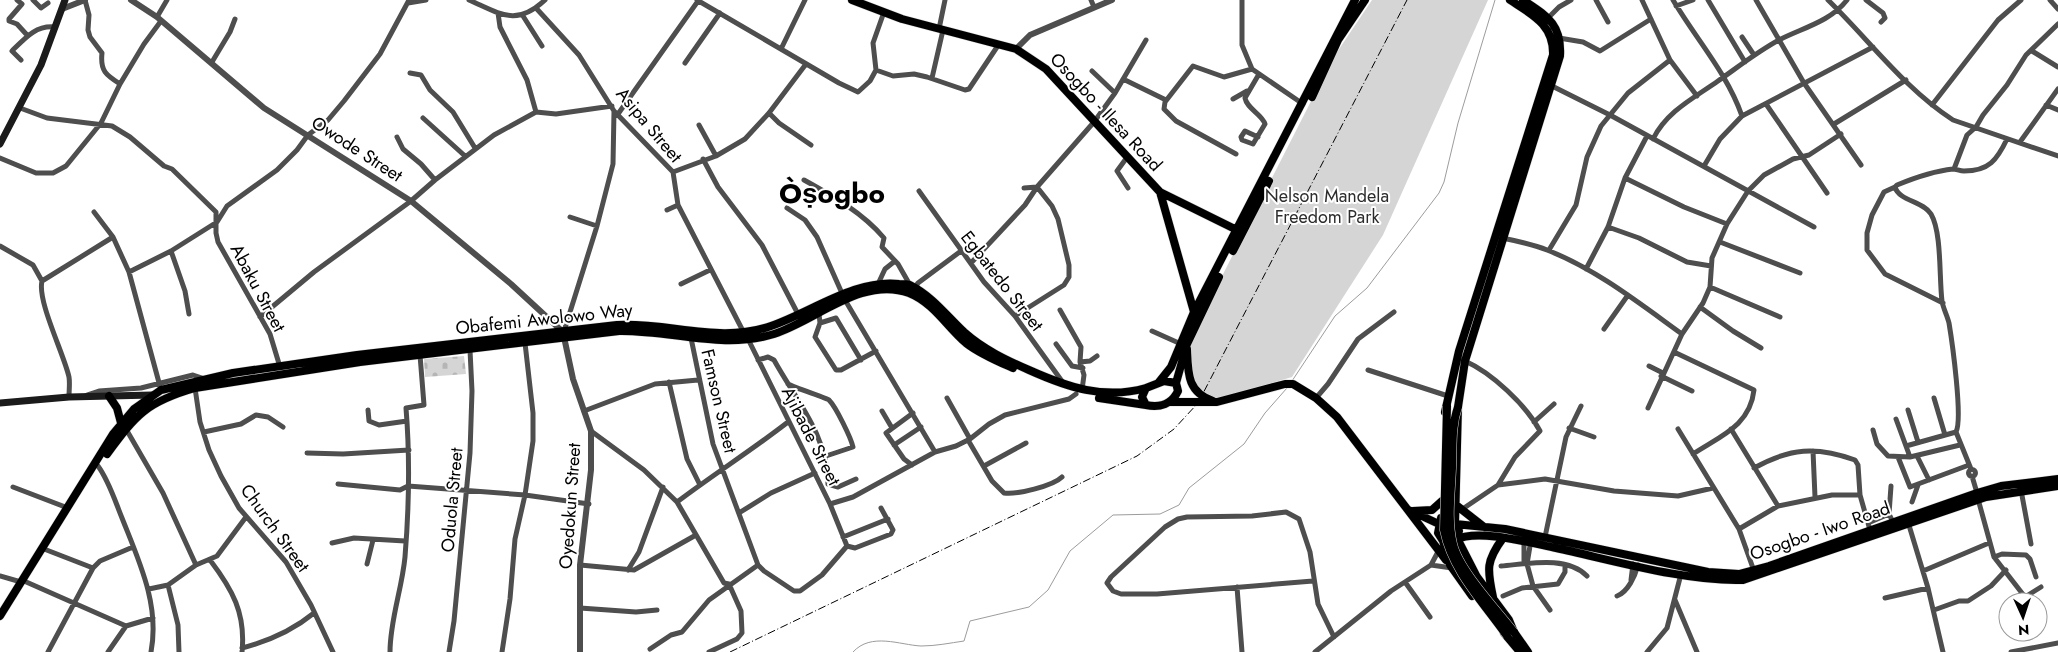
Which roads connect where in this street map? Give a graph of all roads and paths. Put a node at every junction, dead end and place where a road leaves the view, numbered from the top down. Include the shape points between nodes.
1 (33, 0) edge
2 (65, 0) edge
3 (85, 0) edge
4 (131, 0) edge
5 (167, 0) edge
6 (426, 0) edge
7 (469, 0) edge
8 (545, 0) edge
9 (697, 0) edge
10 (805, 0) edge
11 (852, 0) edge
12 (945, 0) edge
13 (1091, 0) edge
14 (1112, 0) edge
15 (1242, 0) edge
16 (1510, 0) edge
17 (1523, 0) edge
18 (1571, 0) edge
19 (1596, 0) edge
20 (1642, 0) edge
21 (1673, 0) edge
22 (1693, 0) edge
23 (1708, 0) edge
24 (1756, 0) edge
25 (1828, 0) edge
26 (1847, 0) edge
27 (1866, 0) edge
28 (2021, 0) edge
29 (2050, 0) edge
30 (22, 1) edge
31 (1360, 1) edge
32 (408, 2) edge
33 (48, 3) dead end
34 (1676, 6) junction
35 (1094, 7) junction
36 (536, 8) junction
37 (62, 9) junction
38 (2058, 9) edge
39 (1839, 11) junction
40 (884, 12) junction
41 (498, 13) junction
42 (720, 14) junction
43 (523, 16) junction
44 (159, 19) junction
45 (234, 19) dead end
46 (1651, 19) junction
47 (1546, 20) junction
48 (1608, 22) dead end
49 (1881, 22) dead end
50 (2058, 24) edge
51 (55, 27) junction
52 (941, 29) junction
53 (27, 35) junction
54 (1742, 37) dead end
55 (1560, 38) junction
56 (1146, 40) dead end
57 (1780, 40) junction
58 (999, 44) junction
59 (542, 46) dead end
60 (1873, 47) junction
61 (781, 49) junction
62 (1016, 49) junction
63 (2032, 51) junction
64 (1754, 54) junction
65 (22, 60) dead end
66 (1670, 60) junction
67 (212, 62) junction
68 (1745, 62) junction
69 (685, 63) dead end
70 (806, 64) junction
71 (2058, 67) edge
72 (1252, 69) junction
73 (876, 70) junction
74 (1092, 71) dead end
75 (410, 73) dead end
76 (1259, 74) junction
77 (1724, 76) junction
78 (932, 78) junction
79 (1123, 79) junction
80 (1906, 80) junction
81 (1804, 83) junction
82 (120, 84) junction
83 (1548, 84) junction
84 (2058, 89) edge
85 (1247, 91) junction
86 (1115, 94) junction
87 (1697, 96) junction
88 (1233, 99) dead end
89 (1166, 100) junction
90 (1303, 104) junction
91 (1766, 104) junction
92 (1932, 105) junction
93 (2046, 105) junction
94 (20, 108) junction
95 (615, 110) junction
96 (2058, 110) edge
97 (536, 112) junction
98 (770, 113) junction
99 (1610, 115) junction
100 (1742, 116) junction
101 (423, 118) dead end
102 (1094, 122) junction
103 (100, 123) junction
104 (1834, 124) junction
105 (699, 125) dead end
106 (1976, 127) junction
107 (1841, 134) junction
108 (308, 135) junction
109 (1646, 136) junction
110 (397, 137) dead end
111 (1258, 137) dead end
112 (1653, 139) junction
113 (2007, 139) junction
114 (2020, 142) junction
115 (0, 144) edge
116 (811, 145) dead end
117 (475, 148) junction
118 (1236, 154) dead end
119 (464, 156) junction
120 (716, 156) junction
121 (1128, 156) junction
122 (2058, 156) edge
123 (0, 158) edge
124 (1802, 158) junction
125 (703, 159) junction
126 (1861, 165) dead end
127 (1704, 166) junction
128 (1954, 169) junction
129 (673, 172) junction
130 (1625, 178) junction
131 (435, 180) junction
132 (804, 180) dead end
133 (1037, 187) junction
134 (1895, 187) junction
135 (1024, 188) dead end
136 (1128, 188) dead end
137 (1748, 190) junction
138 (919, 191) dead end
139 (1160, 192) junction
140 (1827, 193) dead end
141 (411, 201) junction
142 (678, 205) junction
143 (786, 208) dead end
144 (667, 210) dead end
145 (94, 212) dead end
146 (570, 217) dead end
147 (217, 222) junction
148 (1727, 224) junction
149 (597, 226) junction
150 (1608, 227) junction
151 (1814, 227) dead end
152 (1240, 231) junction
153 (113, 237) junction
154 (1502, 238) junction
155 (1720, 242) junction
156 (0, 246) edge
157 (1495, 248) junction
158 (1549, 250) junction
159 (171, 251) junction
160 (961, 251) junction
161 (896, 261) junction
162 (972, 263) junction
163 (1711, 266) junction
164 (1586, 269) junction
165 (710, 270) junction
166 (129, 272) junction
167 (1800, 273) dead end
168 (42, 281) junction
169 (681, 284) dead end
170 (878, 284) junction
171 (912, 287) junction
172 (1710, 287) junction
173 (1482, 291) junction
174 (1628, 295) junction
175 (844, 297) junction
176 (1943, 303) junction
177 (1700, 307) junction
178 (1060, 310) dead end
179 (1194, 312) junction
180 (1394, 312) dead end
181 (189, 314) dead end
182 (819, 314) junction
183 (1015, 316) junction
184 (260, 317) junction
185 (1780, 317) dead end
186 (801, 318) junction
187 (820, 323) junction
188 (1604, 329) dead end
189 (1152, 331) dead end
190 (563, 333) junction
191 (745, 333) junction
192 (1682, 334) junction
193 (691, 338) junction
194 (525, 344) junction
195 (1056, 344) dead end
196 (1184, 344) junction
197 (1761, 348) dead end
198 (470, 350) junction
199 (876, 351) junction
200 (1674, 352) junction
201 (420, 355) junction
202 (1097, 356) dead end
203 (758, 360) junction
204 (861, 360) junction
205 (1465, 361) junction
206 (1080, 362) junction
207 (280, 366) junction
208 (1649, 366) dead end
209 (1084, 368) junction
210 (1368, 370) dead end
211 (1662, 374) junction
212 (233, 377) junction
213 (698, 380) junction
214 (669, 382) junction
215 (1159, 382) junction
216 (788, 384) junction
217 (160, 386) junction
218 (1066, 386) junction
219 (1177, 387) junction
220 (195, 388) junction
221 (1146, 388) junction
222 (1692, 391) dead end
223 (1079, 392) junction
224 (152, 395) junction
225 (69, 396) junction
226 (85, 396) junction
227 (109, 396) junction
228 (1448, 396) junction
229 (946, 398) dead end
230 (1316, 398) junction
231 (1934, 398) dead end
232 (1170, 402) junction
233 (1197, 402) junction
234 (1217, 402) junction
235 (0, 403) edge
236 (1554, 404) dead end
237 (1146, 405) junction
238 (1447, 406) junction
239 (1581, 406) dead end
240 (1458, 407) junction
241 (1648, 408) dead end
242 (368, 410) dead end
243 (584, 410) junction
244 (1908, 410) dead end
245 (882, 412) dead end
246 (913, 413) junction
247 (1896, 419) dead end
248 (407, 421) junction
249 (788, 422) junction
250 (1534, 422) junction
251 (123, 426) junction
252 (282, 427) dead end
253 (922, 427) junction
254 (892, 428) junction
255 (1568, 428) junction
256 (1678, 429) dead end
257 (591, 430) junction
258 (1731, 430) junction
259 (1873, 430) dead end
260 (204, 432) junction
261 (1956, 432) junction
262 (1945, 435) junction
263 (1594, 437) dead end
264 (1933, 438) junction
265 (969, 440) junction
266 (1918, 442) junction
267 (1026, 443) dead end
268 (894, 445) junction
269 (1960, 445) junction
270 (1906, 446) junction
271 (409, 450) junction
272 (1813, 451) junction
273 (1936, 451) junction
274 (935, 452) junction
275 (307, 453) dead end
276 (1693, 454) junction
277 (826, 456) junction
278 (1917, 456) junction
279 (1898, 457) junction
280 (1910, 457) junction
281 (912, 465) junction
282 (98, 466) junction
283 (984, 466) junction
284 (1970, 467) junction
285 (1754, 468) junction
286 (721, 469) junction
287 (815, 474) junction
288 (1062, 477) dead end
289 (1557, 479) junction
290 (2058, 479) edge
291 (856, 480) dead end
292 (1929, 480) junction
293 (338, 484) dead end
294 (828, 484) junction
295 (700, 485) junction
296 (1918, 485) junction
297 (408, 486) junction
298 (1498, 486) junction
299 (1891, 486) dead end
300 (2058, 486) edge
301 (13, 487) dead end
302 (663, 487) junction
303 (1713, 488) junction
304 (821, 489) junction
305 (466, 490) junction
306 (2021, 490) junction
307 (525, 495) junction
308 (1860, 495) junction
309 (1977, 496) junction
310 (1815, 497) junction
311 (678, 502) junction
312 (1912, 502) dead end
313 (589, 504) junction
314 (830, 504) junction
315 (1442, 505) junction
316 (1778, 506) junction
317 (68, 508) junction
318 (881, 508) dead end
319 (1457, 508) junction
320 (1411, 511) junction
321 (739, 513) junction
322 (246, 517) junction
323 (1891, 518) junction
324 (888, 519) junction
325 (1908, 520) junction
326 (1456, 524) junction
327 (1441, 525) junction
328 (1869, 526) junction
329 (1484, 528) junction
330 (1740, 529) junction
331 (696, 535) junction
332 (843, 537) junction
333 (1545, 537) junction
334 (1456, 538) junction
335 (1502, 538) junction
336 (1528, 538) junction
337 (373, 540) junction
338 (405, 541) junction
339 (1432, 541) junction
340 (1443, 541) junction
341 (332, 543) dead end
342 (1989, 543) junction
343 (2030, 544) dead end
344 (847, 546) junction
345 (133, 548) junction
346 (44, 550) junction
347 (1438, 550) junction
348 (1994, 556) junction
349 (210, 560) junction
350 (367, 564) dead end
351 (1527, 564) junction
352 (1636, 564) junction
353 (196, 565) junction
354 (580, 565) junction
355 (758, 565) junction
356 (1431, 565) junction
357 (1566, 565) junction
358 (1502, 566) dead end
359 (1451, 567) junction
360 (93, 568) junction
361 (628, 570) junction
362 (2006, 570) junction
363 (1923, 571) junction
364 (1754, 572) junction
365 (1681, 574) junction
366 (0, 576) edge
367 (1588, 576) dead end
368 (2036, 577) dead end
369 (23, 581) junction
370 (1313, 581) junction
371 (1405, 582) junction
372 (729, 584) junction
373 (168, 585) junction
374 (1533, 586) junction
375 (1237, 587) junction
376 (2041, 587) dead end
377 (1928, 588) junction
378 (149, 590) junction
379 (2022, 592) edge
380 (2032, 592) edge
381 (1503, 596) dead end
382 (1617, 596) dead end
383 (1885, 598) dead end
384 (1493, 599) junction
385 (1675, 600) junction
386 (76, 602) junction
387 (580, 608) junction
388 (657, 610) dead end
389 (1550, 610) dead end
390 (1934, 610) junction
391 (314, 613) junction
392 (1430, 617) dead end
393 (0, 618) edge
394 (152, 618) junction
395 (126, 626) junction
396 (1511, 634) junction
397 (1334, 637) junction
398 (2058, 643) edge
399 (650, 648) dead end
400 (242, 650) edge
401 (2029, 650) edge
402 (48, 652) edge
403 (108, 652) edge
404 (151, 652) edge
405 (179, 652) edge
406 (333, 652) edge
407 (390, 652) edge
408 (449, 652) edge
409 (502, 652) edge
410 (580, 652) edge
411 (709, 652) edge
412 (1242, 652) edge
413 (1315, 652) edge
414 (1520, 652) edge
415 (1528, 652) edge
416 (1647, 652) edge
417 (1697, 652) edge
418 (1943, 652) edge
419 (2011, 652) edge

1 - 33 street via 41,8
2 - 37 main road
3 - 37 street
3 - 82 street via 88,30 91,41 102,53 104,73
4 - 44 street, Owode Street
5 - 44 street
6 - 32 street
7 - 41 street
8 - 36 street
9 - 42 street
9 - 95 street
10 - 61 street
11 - 40 main road, Osogbo - Ilesa Road
12 - 52 street
13 - 35 street
14 - 35 street
15 - 72 street via 1242,45
16 - 47 main road
17 - 47 main road
18 - 47 street
19 - 48 street
20 - 46 street
21 - 34 street
22 - 34 street
23 - 68 street
24 - 57 street
25 - 39 street
26 - 39 street
27 - 49 street via 1883,13 1885,18
28 - 92 street via 1998,20
29 - 38 street
30 - 53 street via 9,19
31 - 90 main road via 1328,50
31 - 152 main road
32 - 108 street via 380,54 328,120
34 - 77 street
35 - 62 street via 1030,35
36 - 43 street
36 - 95 street, Asipa Street via 579,55
37 - 51 main road
39 - 57 street
39 - 60 street
40 - 52 main road, Osogbo - Ilesa Road
40 - 73 street via 873,43
41 - 43 street
41 - 97 street via 500,27 526,80
42 - 61 street
42 - 69 street
43 - 59 street
44 - 67 street, Owode Street
44 - 82 street
45 - 67 street
46 - 55 street via 1600,51 1583,42
46 - 66 street
47 - 55 main road via 1555,26
47 - 83 main road via 1553,46
50 - 63 street
51 - 53 street via 42,26
51 - 94 main road
52 - 58 main road, Osogbo - Ilesa Road
52 - 78 street
53 - 65 street via 12,51
54 - 64 street
55 - 83 main road via 1560,56
56 - 79 street
57 - 64 street
57 - 81 street
58 - 62 main road, Osogbo - Ilesa Road
58 - 78 street via 968,89
60 - 80 street
60 - 81 street
61 - 70 street
62 - 102 main road, Osogbo - Ilesa Road via 1046,69
63 - 71 street
63 - 106 street
64 - 68 street
66 - 87 street
66 - 99 street via 1641,81
67 - 108 street, Owode Street via 264,108
68 - 77 street
70 - 73 street via 856,92 862,91
70 - 98 street
72 - 76 street
72 - 89 street via 1224,78 1193,66
73 - 78 street via 893,76 914,74
74 - 86 street
75 - 117 street via 421,75 430,90 453,112
76 - 85 street
76 - 90 street
77 - 87 street
77 - 100 street
79 - 86 street
79 - 89 street
80 - 92 street
80 - 104 street
81 - 91 street
81 - 104 street
82 - 103 street
83 - 99 street
83 - 154 main road
83 - 157 main road via 1494,238
84 - 93 street
85 - 88 street
85 - 111 street via 1246,102 1265,122
86 - 102 street
87 - 112 street via 1667,118
89 - 118 street via 1164,109 1176,121
90 - 152 main road
91 - 100 street
91 - 124 street
92 - 106 street via 1953,120
93 - 96 street
93 - 114 street
94 - 103 street via 48,118
94 - 115 main road
95 - 97 street via 556,114
95 - 129 street, Asipa Street
95 - 149 street via 613,164
97 - 117 street
98 - 116 street
98 - 120 street via 745,139
99 - 109 street
99 - 158 street via 1590,150 1576,205
100 - 127 street via 1720,138
101 - 119 street
102 - 121 main road, Osogbo - Ilesa Road
102 - 133 street
103 - 123 street via 58,172 36,173
103 - 147 street via 130,137 172,169 216,212
104 - 107 street
105 - 120 street
106 - 113 street
106 - 128 street via 1967,136
107 - 124 street
107 - 126 street
108 - 141 street, Owode Street
108 - 147 street via 278,170 228,206
109 - 112 street
109 - 130 street
110 - 131 street via 403,149
112 - 127 street
113 - 114 street
113 - 128 street via 1997,159 1984,167 1964,171
114 - 122 street
117 - 119 street
119 - 131 street
120 - 125 street
121 - 136 street via 1117,171
121 - 139 main road, Osogbo - Ilesa Road
124 - 137 street via 1793,159 1770,172
124 - 140 street
125 - 129 street
125 - 186 street via 718,187 762,245
127 - 137 street
128 - 134 street via 1913,178
129 - 142 street, Asipa Street
130 - 148 street
130 - 150 street
131 - 141 street
132 - 161 street via 831,194 873,226 884,238 882,247
133 - 135 street
133 - 162 street via 1025,205
133 - 183 street via 1058,219 1069,277 1064,285
134 - 176 street via 1898,193 1930,212 1940,259
134 - 176 street via 1884,192 1872,215 1867,250 1885,274
137 - 148 street
137 - 151 street
138 - 160 street, Egbatedo Street
139 - 152 main road
139 - 179 main road, Osogbo - Ilesa Road
141 - 184 street via 314,272
141 - 190 street, Owode Street via 511,284
142 - 144 street
142 - 165 street, Asipa Street
143 - 175 street via 805,220 813,230
145 - 153 street
146 - 149 street
147 - 159 street
147 - 184 street, Abaku Street via 218,242
148 - 155 street
149 - 190 street
150 - 163 street via 1640,238 1687,262
150 - 164 street
152 - 179 main road
152 - 196 main road
153 - 166 street
153 - 168 street
154 - 157 main road
154 - 158 street
155 - 163 street
155 - 167 street
156 - 168 street via 33,265
157 - 173 main road
157 - 173 main road via 1494,264
158 - 164 street
159 - 166 street
159 - 181 street
160 - 162 street, Egbatedo Street
160 - 171 street
161 - 170 street via 885,269
161 - 171 street
162 - 183 street, Egbatedo Street via 984,282
163 - 172 street
164 - 174 street
165 - 169 street
165 - 191 street, Asipa Street
166 - 217 street
168 - 225 street via 43,302 70,378
170 - 171 main road, Obafemi Awolowo Way via 891,282
170 - 175 main road, Obafemi Awolowo Way
171 - 218 main road, Obafemi Awolowo Way via 935,302 963,331 991,352
172 - 177 street
172 - 185 street
173 - 205 main road
173 - 228 main road via 1459,351
174 - 188 street
174 - 192 street
175 - 182 main road, Obafemi Awolowo Way
175 - 186 main road, Obafemi Awolowo Way
175 - 199 street
175 - 223 main road, Obafemi Awolowo Way via 880,289 910,294 927,303 966,342 990,358
176 - 261 street via 1956,378 1959,423
177 - 192 street
177 - 197 street
178 - 206 street via 1081,347
179 - 196 main road
180 - 230 street via 1358,340
182 - 186 main road, Obafemi Awolowo Way
182 - 187 street
183 - 218 street, Egbatedo Street
184 - 207 street, Abaku Street via 270,334
186 - 191 main road, Obafemi Awolowo Way
187 - 204 street via 836,318
187 - 204 street via 815,337 836,370
189 - 196 street
190 - 191 main road, Obafemi Awolowo Way via 642,324 705,333
190 - 193 main road, Obafemi Awolowo Way via 644,330
190 - 194 main road, Obafemi Awolowo Way
190 - 207 main road, Obafemi Awolowo Way
190 - 243 street, Oyedokun Street
191 - 193 main road, Obafemi Awolowo Way via 723,341
191 - 203 street, Ajibade Street
192 - 200 street
193 - 213 street, Famson Street
194 - 198 main road, Obafemi Awolowo Way
194 - 307 street via 534,426
195 - 209 street via 1072,366
196 - 215 main road
196 - 219 main road
196 - 234 main road via 1195,390 1202,397
198 - 201 main road, Obafemi Awolowo Way
198 - 305 street, Oduola Street via 471,432
199 - 204 street
199 - 246 street
200 - 211 street
200 - 258 street via 1754,390 1747,415
201 - 212 main road, Obafemi Awolowo Way
201 - 248 street via 424,405 406,408
202 - 206 street
203 - 216 street via 773,359
203 - 249 street, Ajibade Street
205 - 240 main road
205 - 250 street via 1479,367 1503,386
206 - 209 street
207 - 212 main road, Obafemi Awolowo Way
208 - 211 street
209 - 223 street
210 - 228 street
211 - 222 street
211 - 241 street
212 - 217 main road, Obafemi Awolowo Way
212 - 220 main road, Obafemi Awolowo Way
213 - 214 street
213 - 286 street, Famson Street
214 - 243 street via 636,390
214 - 295 street via 687,459
215 - 219 main road via 1167,380
215 - 221 main road
216 - 277 street
216 - 277 street via 832,404 853,447
217 - 224 main road, Obafemi Awolowo Way
217 - 226 street via 99,391
218 - 223 main road, Obafemi Awolowo Way
219 - 232 main road
219 - 233 main road
220 - 251 main road, Obafemi Awolowo Way via 153,403
220 - 260 street, Church Street
221 - 223 main road, Obafemi Awolowo Way via 1112,394
221 - 237 main road via 1142,398
223 - 237 main road
223 - 265 street via 1069,399 1005,416
224 - 227 main road
224 - 251 main road, Obafemi Awolowo Way via 134,409
225 - 226 main road
225 - 235 main road
226 - 227 main road
227 - 251 main road
228 - 238 main road
229 - 265 street
230 - 234 main road via 1290,384
230 - 320 main road via 1337,417
231 - 262 street
232 - 233 main road
232 - 237 main road
233 - 234 main road
236 - 250 street
238 - 315 main road
238 - 396 main road, bridge via 1444,530 1448,549 1460,570
239 - 255 street
240 - 319 main road
240 - 396 main road, bridge via 1454,423 1451,486 1453,546
242 - 248 street via 369,421 375,424
243 - 257 street, Oyedokun Street
244 - 266 street
245 - 254 street
246 - 253 street
246 - 254 street
247 - 270 street
248 - 271 street
249 - 286 street
249 - 287 street, Ajibade Street
250 - 298 street via 1540,433 1516,456
251 - 282 main road
251 - 317 main road
251 - 353 street via 163,493
252 - 260 street via 268,417 256,415 241,424
253 - 268 street
253 - 274 street
254 - 268 street via 886,433
255 - 263 street
255 - 289 street
256 - 276 street
257 - 302 street
257 - 313 street, Oyedokun Street
258 - 276 street
258 - 285 street
259 - 279 street via 1884,454
260 - 322 street, Church Street via 209,450
261 - 262 street
261 - 269 street
262 - 264 street
264 - 266 street
264 - 273 street
265 - 274 street
265 - 283 street
266 - 270 street
267 - 283 street
268 - 281 street
269 - 273 street
269 - 284 street
270 - 280 street
271 - 275 street
271 - 297 street
272 - 285 street via 1788,452
272 - 308 street via 1845,456 1857,462
272 - 310 street
273 - 278 street
274 - 281 street
276 - 303 street
277 - 294 street
278 - 280 street
278 - 292 street
279 - 280 street
279 - 296 street via 1910,487
281 - 314 street via 853,497
282 - 345 street
282 - 346 main road
283 - 288 street via 1004,493 1013,494 1053,484
284 - 292 street
284 - 309 street via 1975,472 1972,476
285 - 316 street
286 - 295 street
286 - 321 street, Famson Street
287 - 304 street, Ajibade Street
287 - 321 street via 771,493
289 - 298 street
289 - 303 street via 1614,491 1678,496
289 - 333 street
290 - 309 main road, Osogbo - Iwo Road via 2001,486
291 - 294 street via 838,487
292 - 296 street
293 - 297 street via 400,490
294 - 304 street
295 - 311 street
296 - 312 street
297 - 305 street
297 - 338 street
298 - 319 street
299 - 323 street
300 - 306 main road, Osogbo - Iwo Road
301 - 317 street
302 - 311 street
302 - 361 street via 639,552
303 - 330 street
304 - 314 street, Ajibade Street
305 - 307 street
305 - 408 street, Oduola Street
306 - 309 main road, Osogbo - Iwo Road
306 - 343 street
307 - 313 street
307 - 409 street via 515,539
308 - 310 street
308 - 328 street
309 - 325 main road, Osogbo - Iwo Road
309 - 342 street
310 - 316 street
311 - 331 street
313 - 354 street, Oyedokun Street
314 - 332 street, Ajibade Street
315 - 319 main road via 1447,512
315 - 320 main road via 1432,510
315 - 327 main road
316 - 330 street
317 - 369 main road
318 - 324 street
319 - 326 main road
319 - 329 main road
320 - 327 main road
320 - 339 main road
321 - 355 street
322 - 349 street via 217,556
322 - 391 street, Church Street via 286,562
323 - 325 main road, Osogbo - Iwo Road
323 - 328 main road, Osogbo - Iwo Road
324 - 332 street
324 - 344 street via 893,530 888,536 855,548
325 - 363 street
325 - 365 main road, Osogbo - Iwo Road via 1750,579 1725,581
326 - 327 main road via 1448,522
326 - 329 main road, Osogbo - Iwo Road
326 - 334 main road via 1459,531
327 - 340 main road via 1438,533
328 - 364 main road, Osogbo - Iwo Road
329 - 336 main road, Osogbo - Iwo Road
330 - 364 street
331 - 361 street via 647,565
331 - 372 street via 724,583
332 - 344 street, Ajibade Street
333 - 336 main road, Osogbo - Iwo Road
333 - 364 main road, Osogbo - Iwo Road via 1708,572
334 - 335 main road, Osogbo - Iwo Road
334 - 340 main road via 1452,542
334 - 384 main road
335 - 336 main road, Osogbo - Iwo Road
335 - 384 main road via 1492,552 1488,566
336 - 351 street via 1524,561
336 - 352 main road, Osogbo - Iwo Road
337 - 338 street
337 - 341 street via 354,538
337 - 350 street
338 - 407 street
339 - 340 main road
339 - 347 main road
340 - 347 street
340 - 359 main road
342 - 348 street
342 - 363 street
344 - 355 street via 822,575 800,591
345 - 360 street
345 - 378 street
346 - 360 street
346 - 369 main road
347 - 356 street
347 - 359 main road
348 - 362 street
348 - 368 street via 2026,556
349 - 353 street
349 - 400 street via 234,594
351 - 357 street
351 - 358 street
351 - 374 street
352 - 365 main road, Osogbo - Iwo Road
352 - 382 street via 1625,591
353 - 373 street
354 - 361 street
354 - 387 street, Oyedokun Street
355 - 372 street
356 - 359 street
356 - 371 street
357 - 367 street via 1576,567
357 - 374 street via 1558,584
359 - 396 main road via 1494,625
360 - 386 street
362 - 379 street
362 - 390 street via 1968,601
363 - 377 street
365 - 385 street
366 - 369 street
369 - 386 street
369 - 393 main road
370 - 375 street
370 - 375 street via 1310,552 1299,519 1286,512 1186,517 1171,522 1107,583 1113,591 1121,594
370 - 397 street via 1322,616
371 - 392 street
371 - 397 street
372 - 399 street via 709,600 682,632
372 - 411 street via 741,611 742,633 737,639
373 - 378 street
373 - 405 street via 178,624
374 - 381 street
374 - 389 street
375 - 412 street
376 - 380 street
377 - 383 street
377 - 390 street
378 - 394 street
384 - 396 main road via 1512,625
385 - 416 street via 1667,628
385 - 417 street
386 - 395 street
386 - 402 street
387 - 388 street via 636,612
387 - 410 street, Oyedokun Street
390 - 418 street
391 - 400 street via 283,634
391 - 406 street, Church Street
394 - 395 street
394 - 404 street
395 - 403 street
396 - 414 main road
396 - 415 main road
397 - 413 street
398 - 401 street
401 - 419 street

